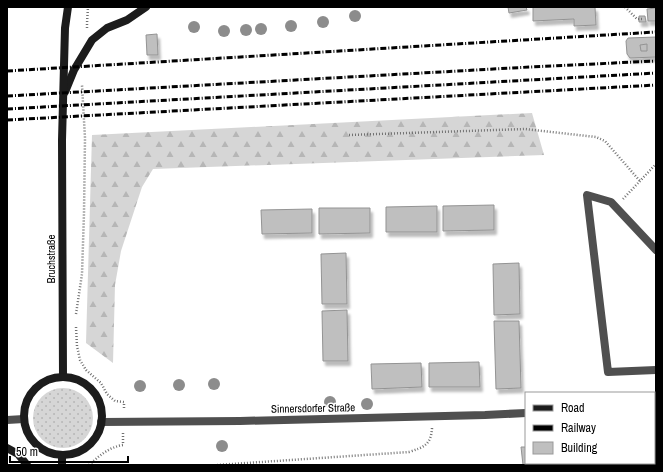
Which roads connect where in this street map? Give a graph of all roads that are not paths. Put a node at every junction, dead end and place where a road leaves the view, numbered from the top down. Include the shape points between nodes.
1 (68, 7) edge
2 (146, 7) edge
3 (63, 96) junction
4 (656, 250) edge
5 (656, 370) edge
6 (63, 377) junction
7 (655, 406) edge
8 (525, 413) edge
9 (24, 419) junction
10 (7, 420) edge
11 (101, 422) junction
12 (656, 430) edge
13 (7, 448) edge
14 (62, 455) junction
15 (27, 465) edge
16 (62, 465) edge

1 - 3 main road
2 - 3 main road via 127,20 106,28 92,40 74,70
3 - 6 main road, Bruchstraße
4 - 5 street via 611,202 587,195 608,372
6 - 9 main road via 50,379 30,394 25,406
6 - 11 main road via 76,379 88,386 101,408
7 - 12 street
8 - 11 street, Sinnersdorfer Straße
9 - 10 street
9 - 14 main road via 28,433 36,444 48,452
11 - 14 main road via 97,435 88,446 76,453
13 - 15 main road via 18,454
14 - 16 main road

